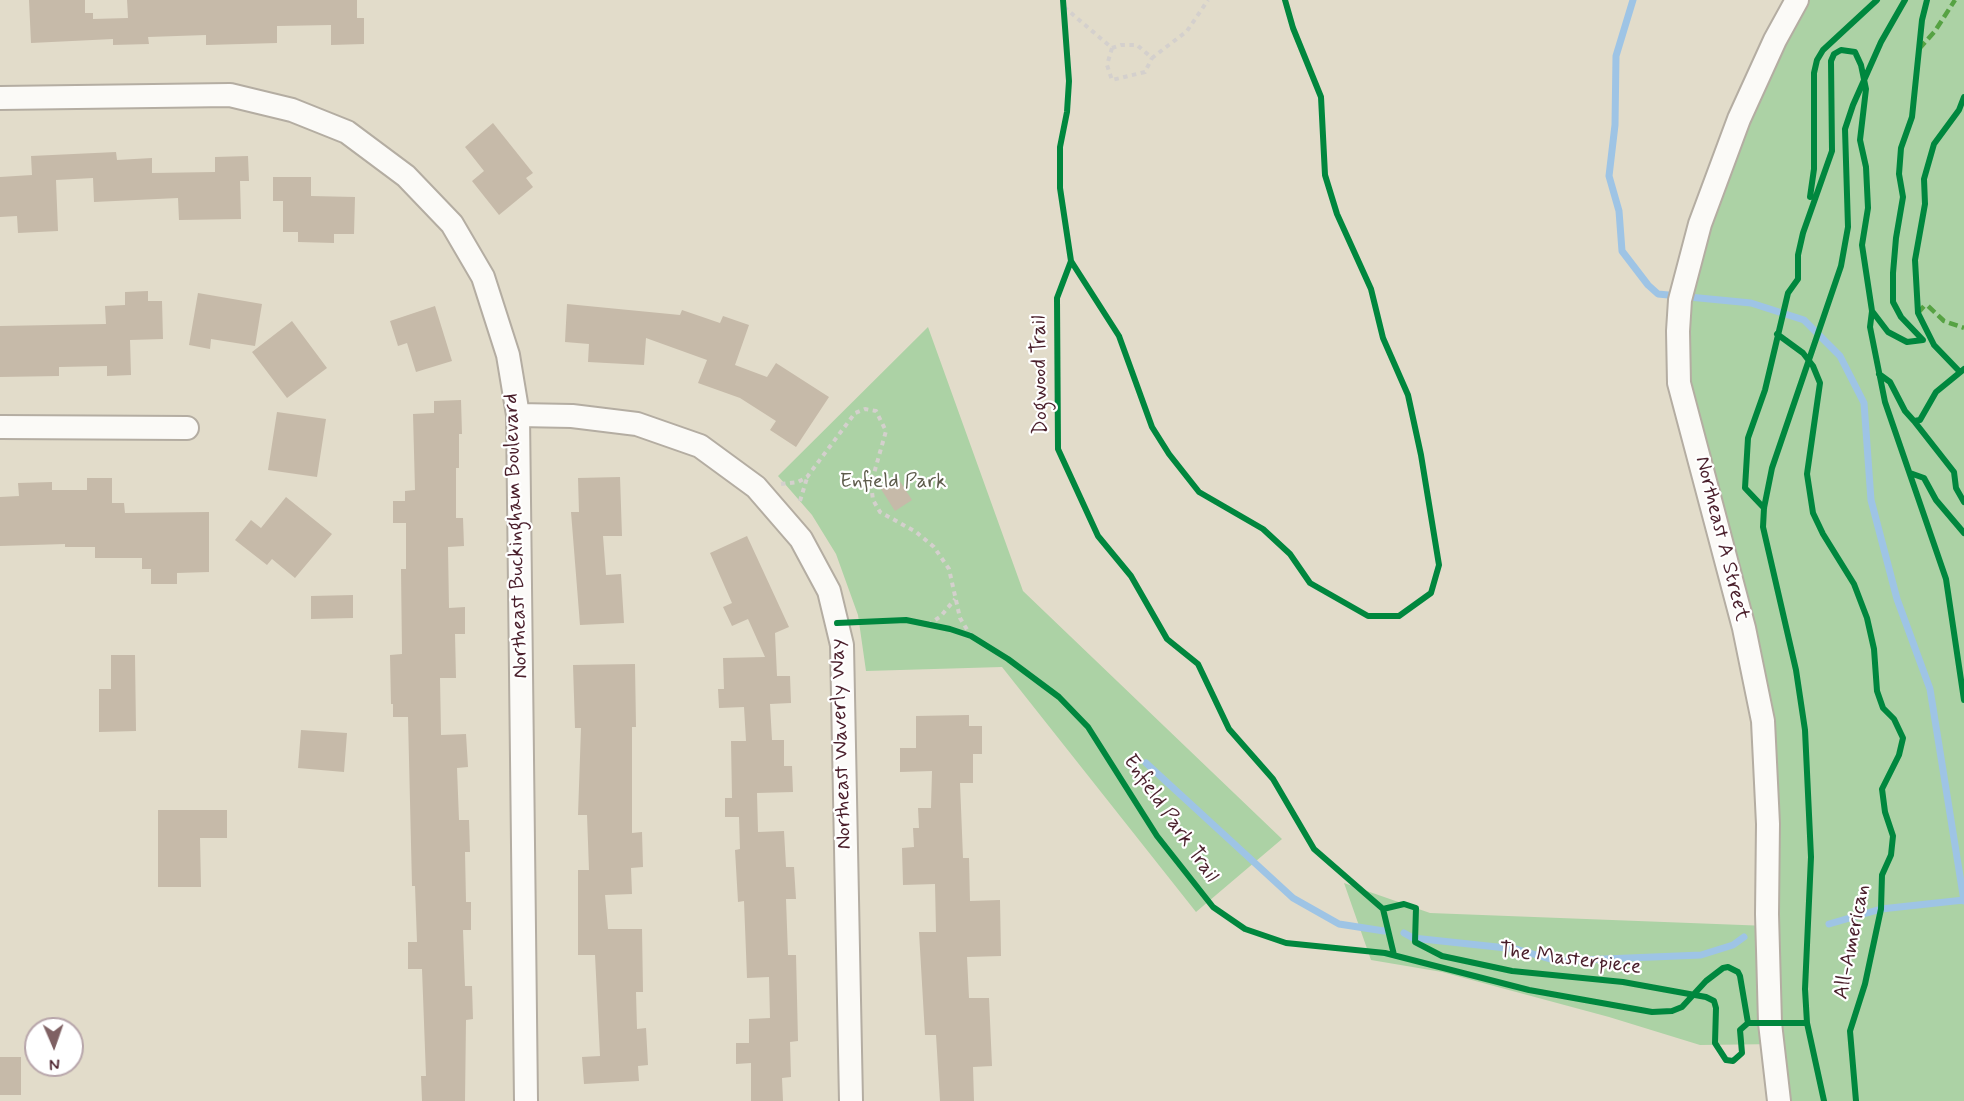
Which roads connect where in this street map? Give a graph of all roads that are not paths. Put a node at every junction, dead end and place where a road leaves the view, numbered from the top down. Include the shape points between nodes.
1 (1797, 0) edge
2 (0, 98) edge
3 (518, 415) junction
4 (0, 428) edge
5 (187, 428) dead end
6 (526, 1101) edge
7 (851, 1101) edge
8 (1779, 1101) edge

1 - 8 street, Northeast A Street via 1739,119 1700,224 1680,300 1678,331 1679,383 1744,628 1763,721 1770,1023
2 - 3 street, Northeast Buckingham Boulevard via 230,95 292,110 347,132 406,176 452,224 483,277 508,355
3 - 6 street, Northeast Buckingham Boulevard
3 - 7 street, Northeast Waverly Way via 572,416 638,424 700,446 763,496 801,539 829,591 842,645
4 - 5 street

